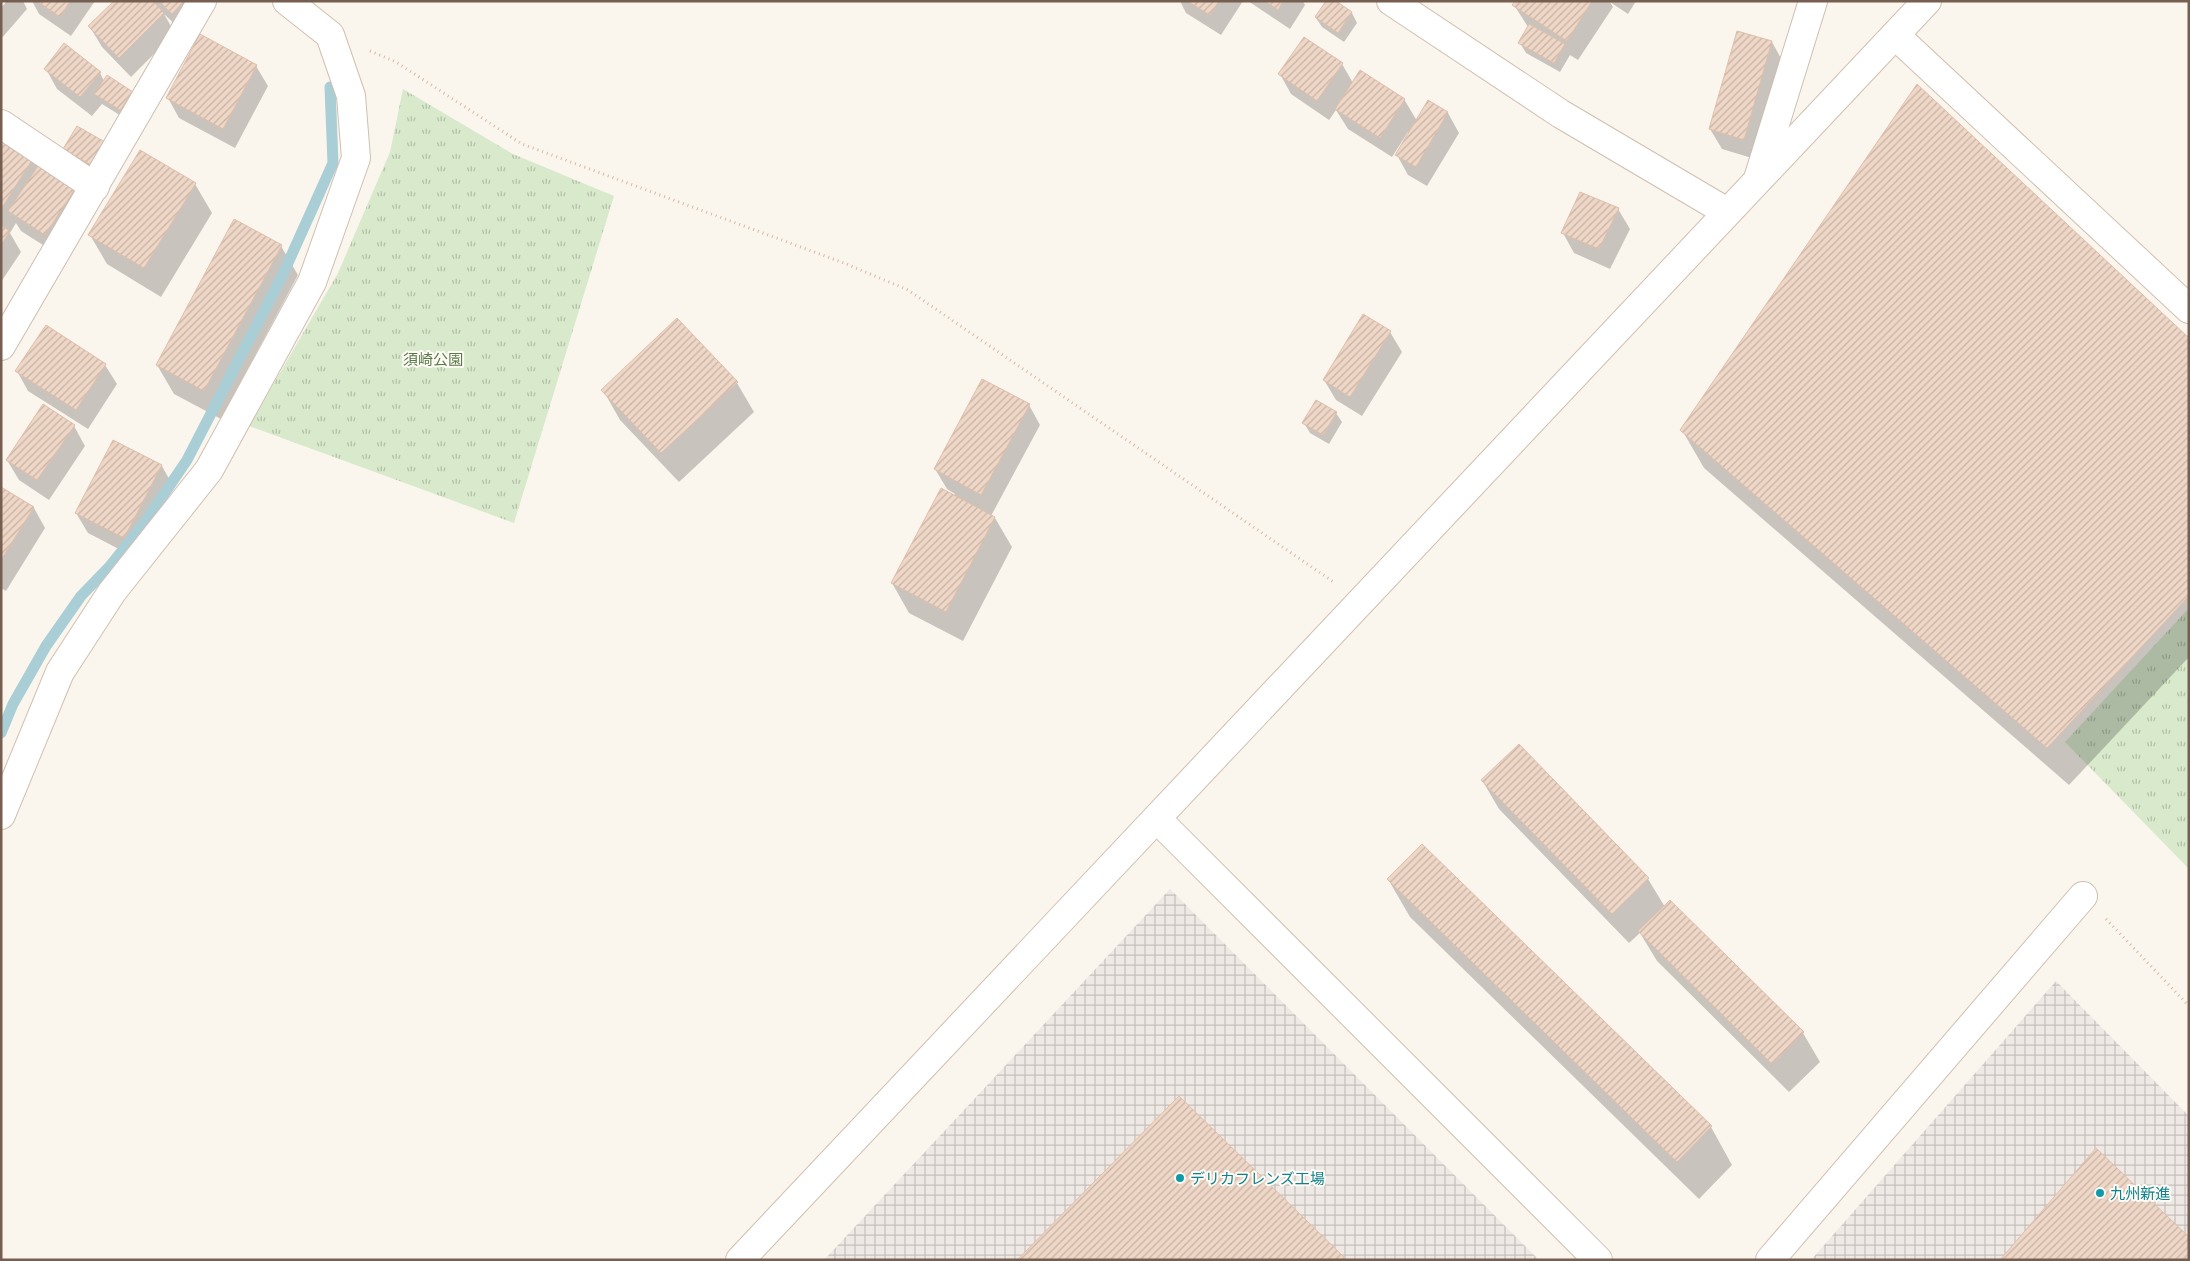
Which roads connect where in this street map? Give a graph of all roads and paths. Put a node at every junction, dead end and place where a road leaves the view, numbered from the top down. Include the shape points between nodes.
1 (202, 1) edge
2 (286, 1) edge
3 (1391, 1) edge
4 (1813, 1) edge
5 (1927, 1) edge
6 (330, 35) junction
7 (1895, 35) junction
8 (1, 124) edge
9 (1758, 179) junction
10 (95, 187) junction
11 (1727, 212) junction
12 (2189, 309) edge
13 (1, 346) edge
14 (1362, 601) junction
15 (1, 815) edge
16 (1157, 819) junction
17 (2083, 896) joint
18 (2189, 1006) edge
19 (740, 1260) edge
20 (1598, 1260) edge
21 (1770, 1260) edge

1 - 10 street
2 - 6 street
3 - 11 street via 1561,114
4 - 9 street
5 - 7 street
6 - 14 path via 396,62 522,144 908,290
6 - 15 street via 351,96 356,158 312,282 209,470 112,592 60,672
7 - 9 street
7 - 12 street
8 - 10 street
9 - 11 street
10 - 13 street
11 - 14 street
14 - 16 street
16 - 19 street
16 - 20 street
17 - 18 path
17 - 21 street

